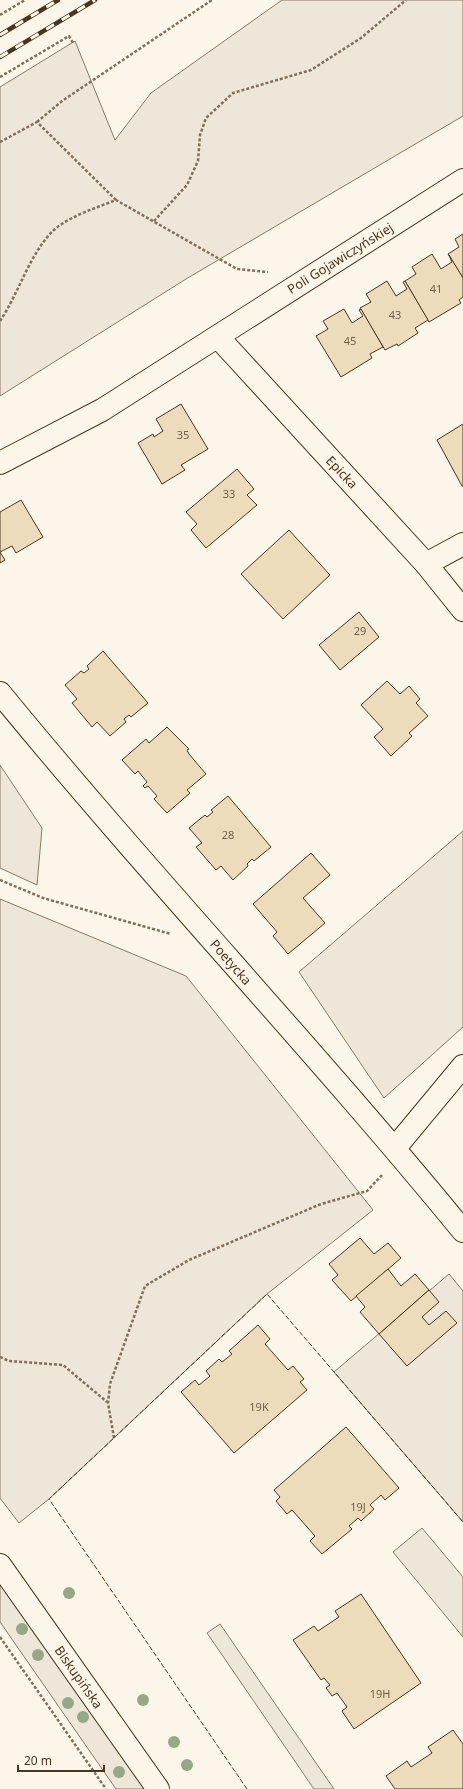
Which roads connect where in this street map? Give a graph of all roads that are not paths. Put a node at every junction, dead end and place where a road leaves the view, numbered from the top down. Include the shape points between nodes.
1 (463, 180) edge
2 (218, 337) junction
3 (0, 463) edge
4 (463, 544) edge
5 (426, 564) junction
6 (463, 610) edge
7 (0, 693) edge
8 (463, 1066) edge
9 (398, 1152) junction
10 (463, 1231) edge
11 (0, 1565) edge
12 (158, 1789) edge

1 - 2 street, Poli Gojawiczyńskiej
2 - 3 street, Poli Gojawiczyńskiej via 102,410
2 - 5 street, Epicka
4 - 5 street
5 - 6 street, Epicka
7 - 9 street, Poetycka via 66,774
8 - 9 street
9 - 10 street, Poetycka
11 - 12 street, Biskupińska

